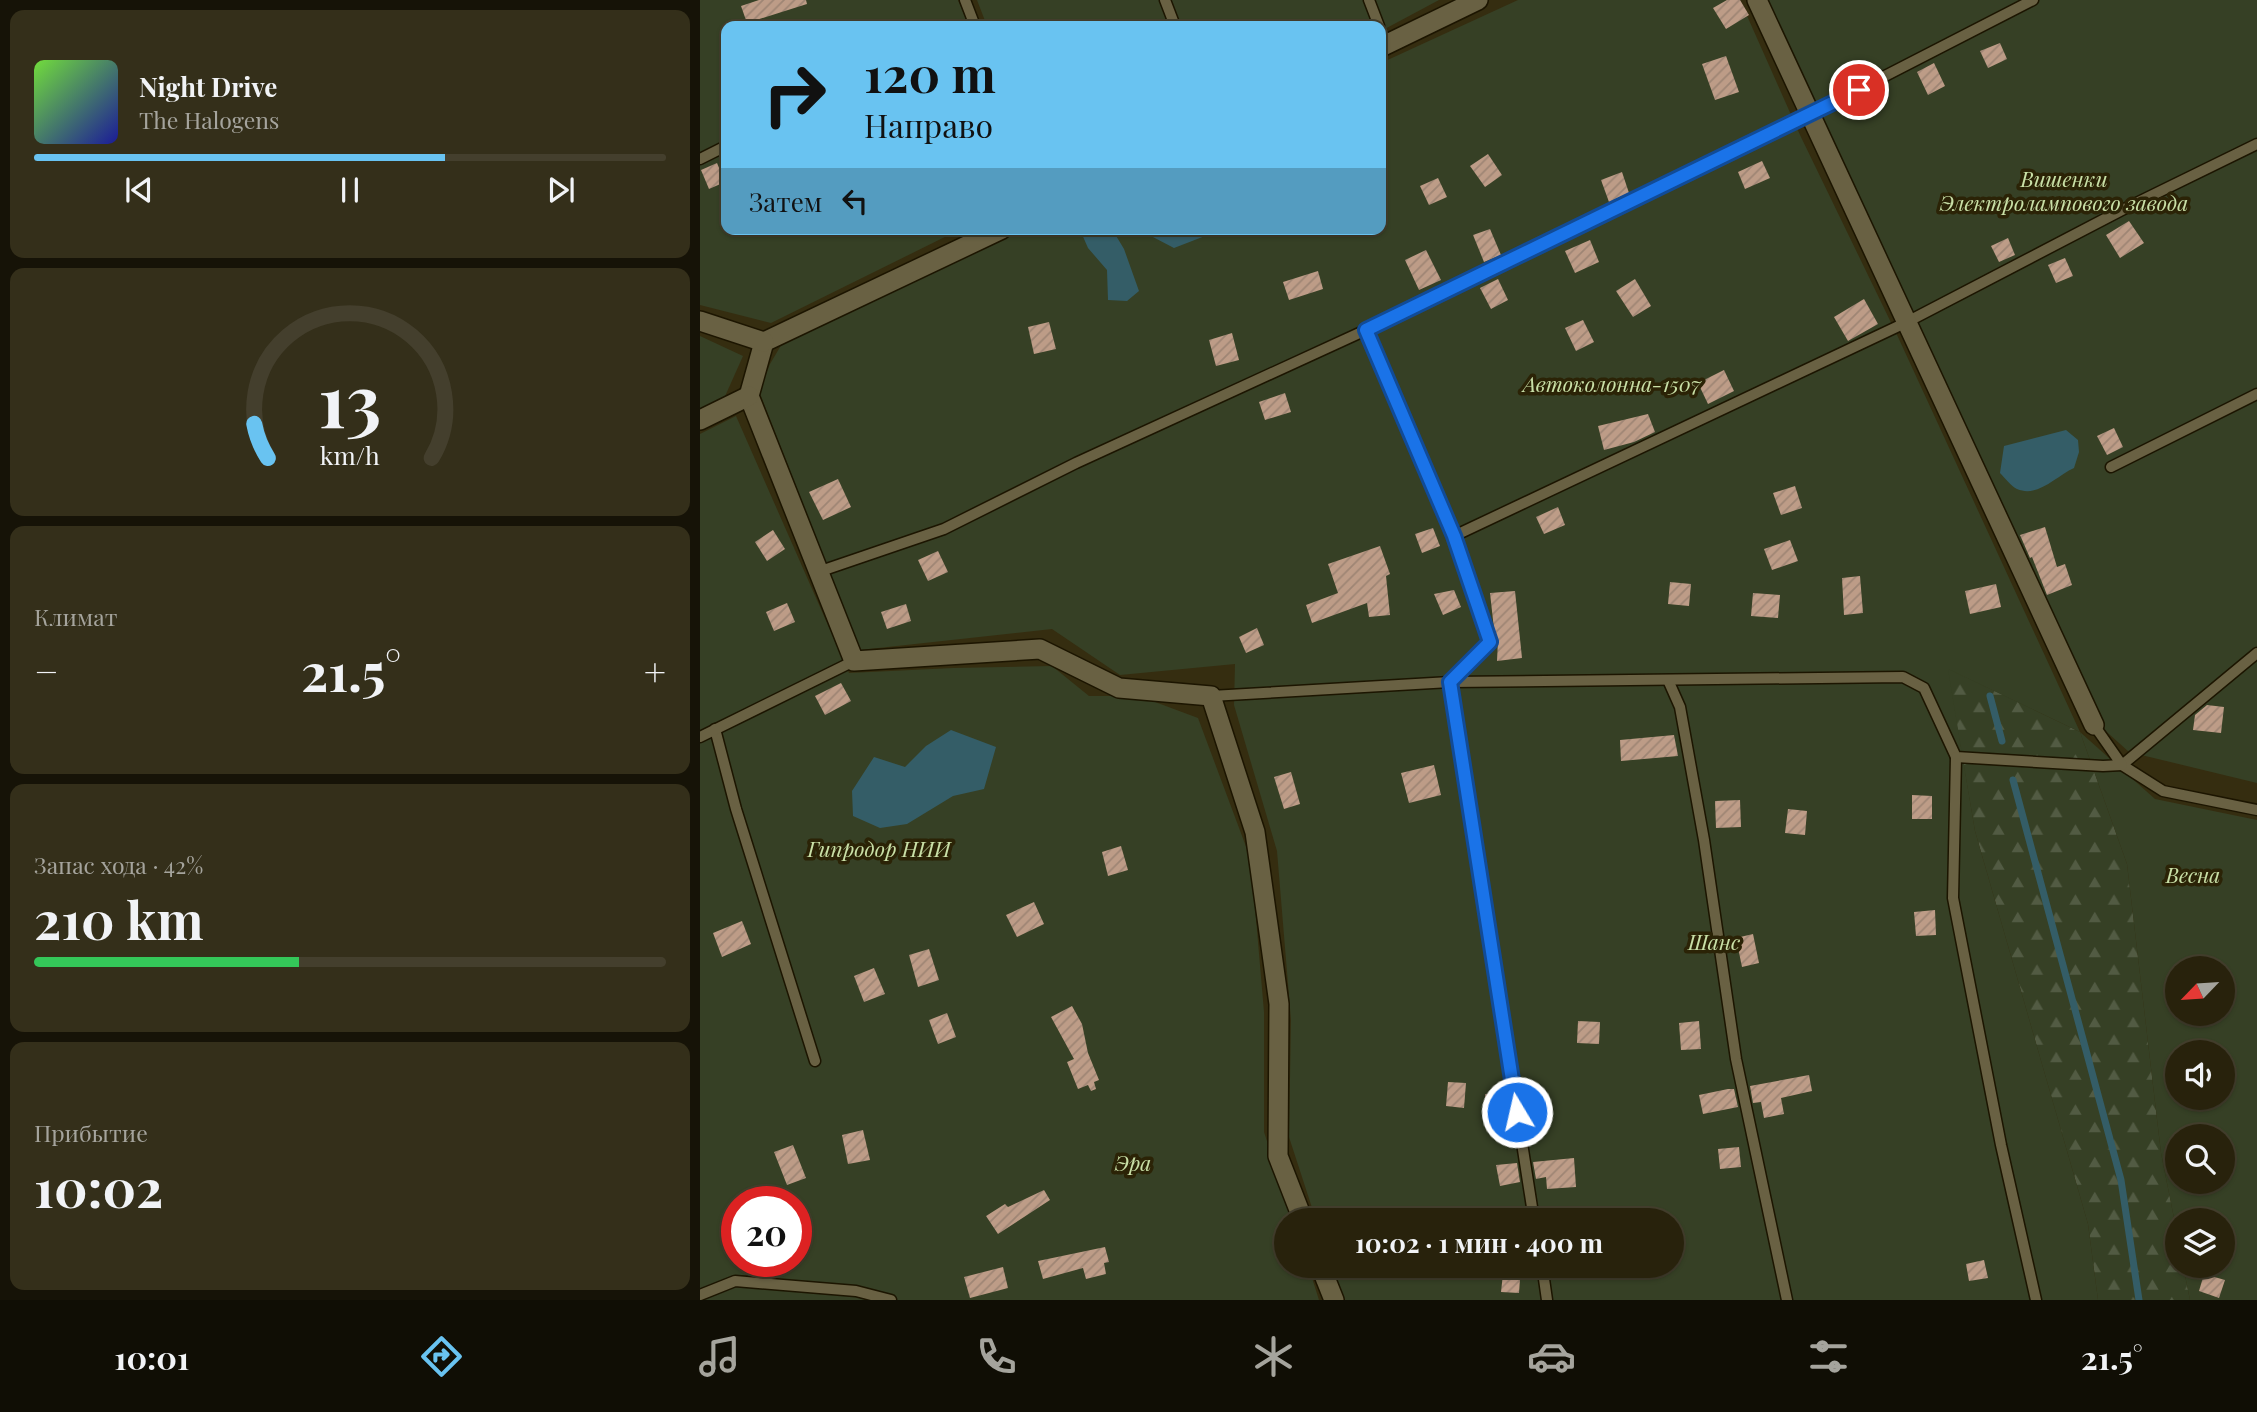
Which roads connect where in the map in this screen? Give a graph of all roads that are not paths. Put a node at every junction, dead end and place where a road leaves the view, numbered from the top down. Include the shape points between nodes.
1 (965, 0) edge
2 (1165, 0) edge
3 (1369, 0) edge
4 (1478, 0) edge
5 (1757, 0) edge
6 (2033, 0) edge
7 (972, 21) edge
8 (1173, 21) edge
9 (1376, 21) edge
10 (1386, 35) edge
11 (1809, 116) junction
12 (2257, 144) edge
13 (721, 148) edge
14 (700, 159) edge
15 (989, 235) edge
16 (700, 321) edge
17 (1905, 323) junction
18 (1366, 330) junction
19 (764, 342) junction
20 (2257, 394) edge
21 (749, 397) junction
22 (700, 420) edge
23 (2111, 467) dead end
24 (1454, 536) junction
25 (818, 572) junction
26 (2257, 653) edge
27 (854, 661) junction
28 (1668, 680) junction
29 (1450, 682) junction
30 (1211, 696) junction
31 (2094, 724) joint
32 (716, 729) junction
33 (700, 737) edge
34 (1956, 757) junction
35 (2122, 765) junction
36 (2257, 810) edge
37 (815, 1061) dead end
38 (1298, 1208) edge
39 (1532, 1208) edge
40 (1325, 1278) edge
41 (1544, 1278) edge
42 (700, 1295) edge
43 (891, 1300) edge
44 (1334, 1300) edge
45 (1547, 1300) edge
46 (1787, 1300) edge
47 (2036, 1300) edge

1 - 7 lane
2 - 8 lane
3 - 9 lane
4 - 10 street
5 - 11 street
6 - 11 lane
11 - 17 street
11 - 18 lane
12 - 17 lane
13 - 14 lane
15 - 19 street
16 - 19 street
17 - 24 lane
17 - 31 street
18 - 24 lane
18 - 25 lane via 944,529
19 - 21 street
20 - 23 lane
21 - 22 street
21 - 25 street
24 - 29 lane via 1490,642
25 - 27 street
26 - 35 lane
27 - 30 street via 1040,649 1119,688
27 - 32 lane
28 - 29 lane
28 - 34 lane via 1903,677 1924,688
28 - 46 lane via 1680,707 1735,1059
29 - 30 lane
29 - 39 lane
30 - 38 street via 1255,832 1279,1004 1278,1156
31 - 35 lane
32 - 33 lane
32 - 37 lane via 736,809
34 - 35 lane
34 - 47 lane via 1953,898
35 - 36 lane via 2163,791
40 - 44 street
41 - 45 lane
42 - 43 lane via 735,1281 856,1291

